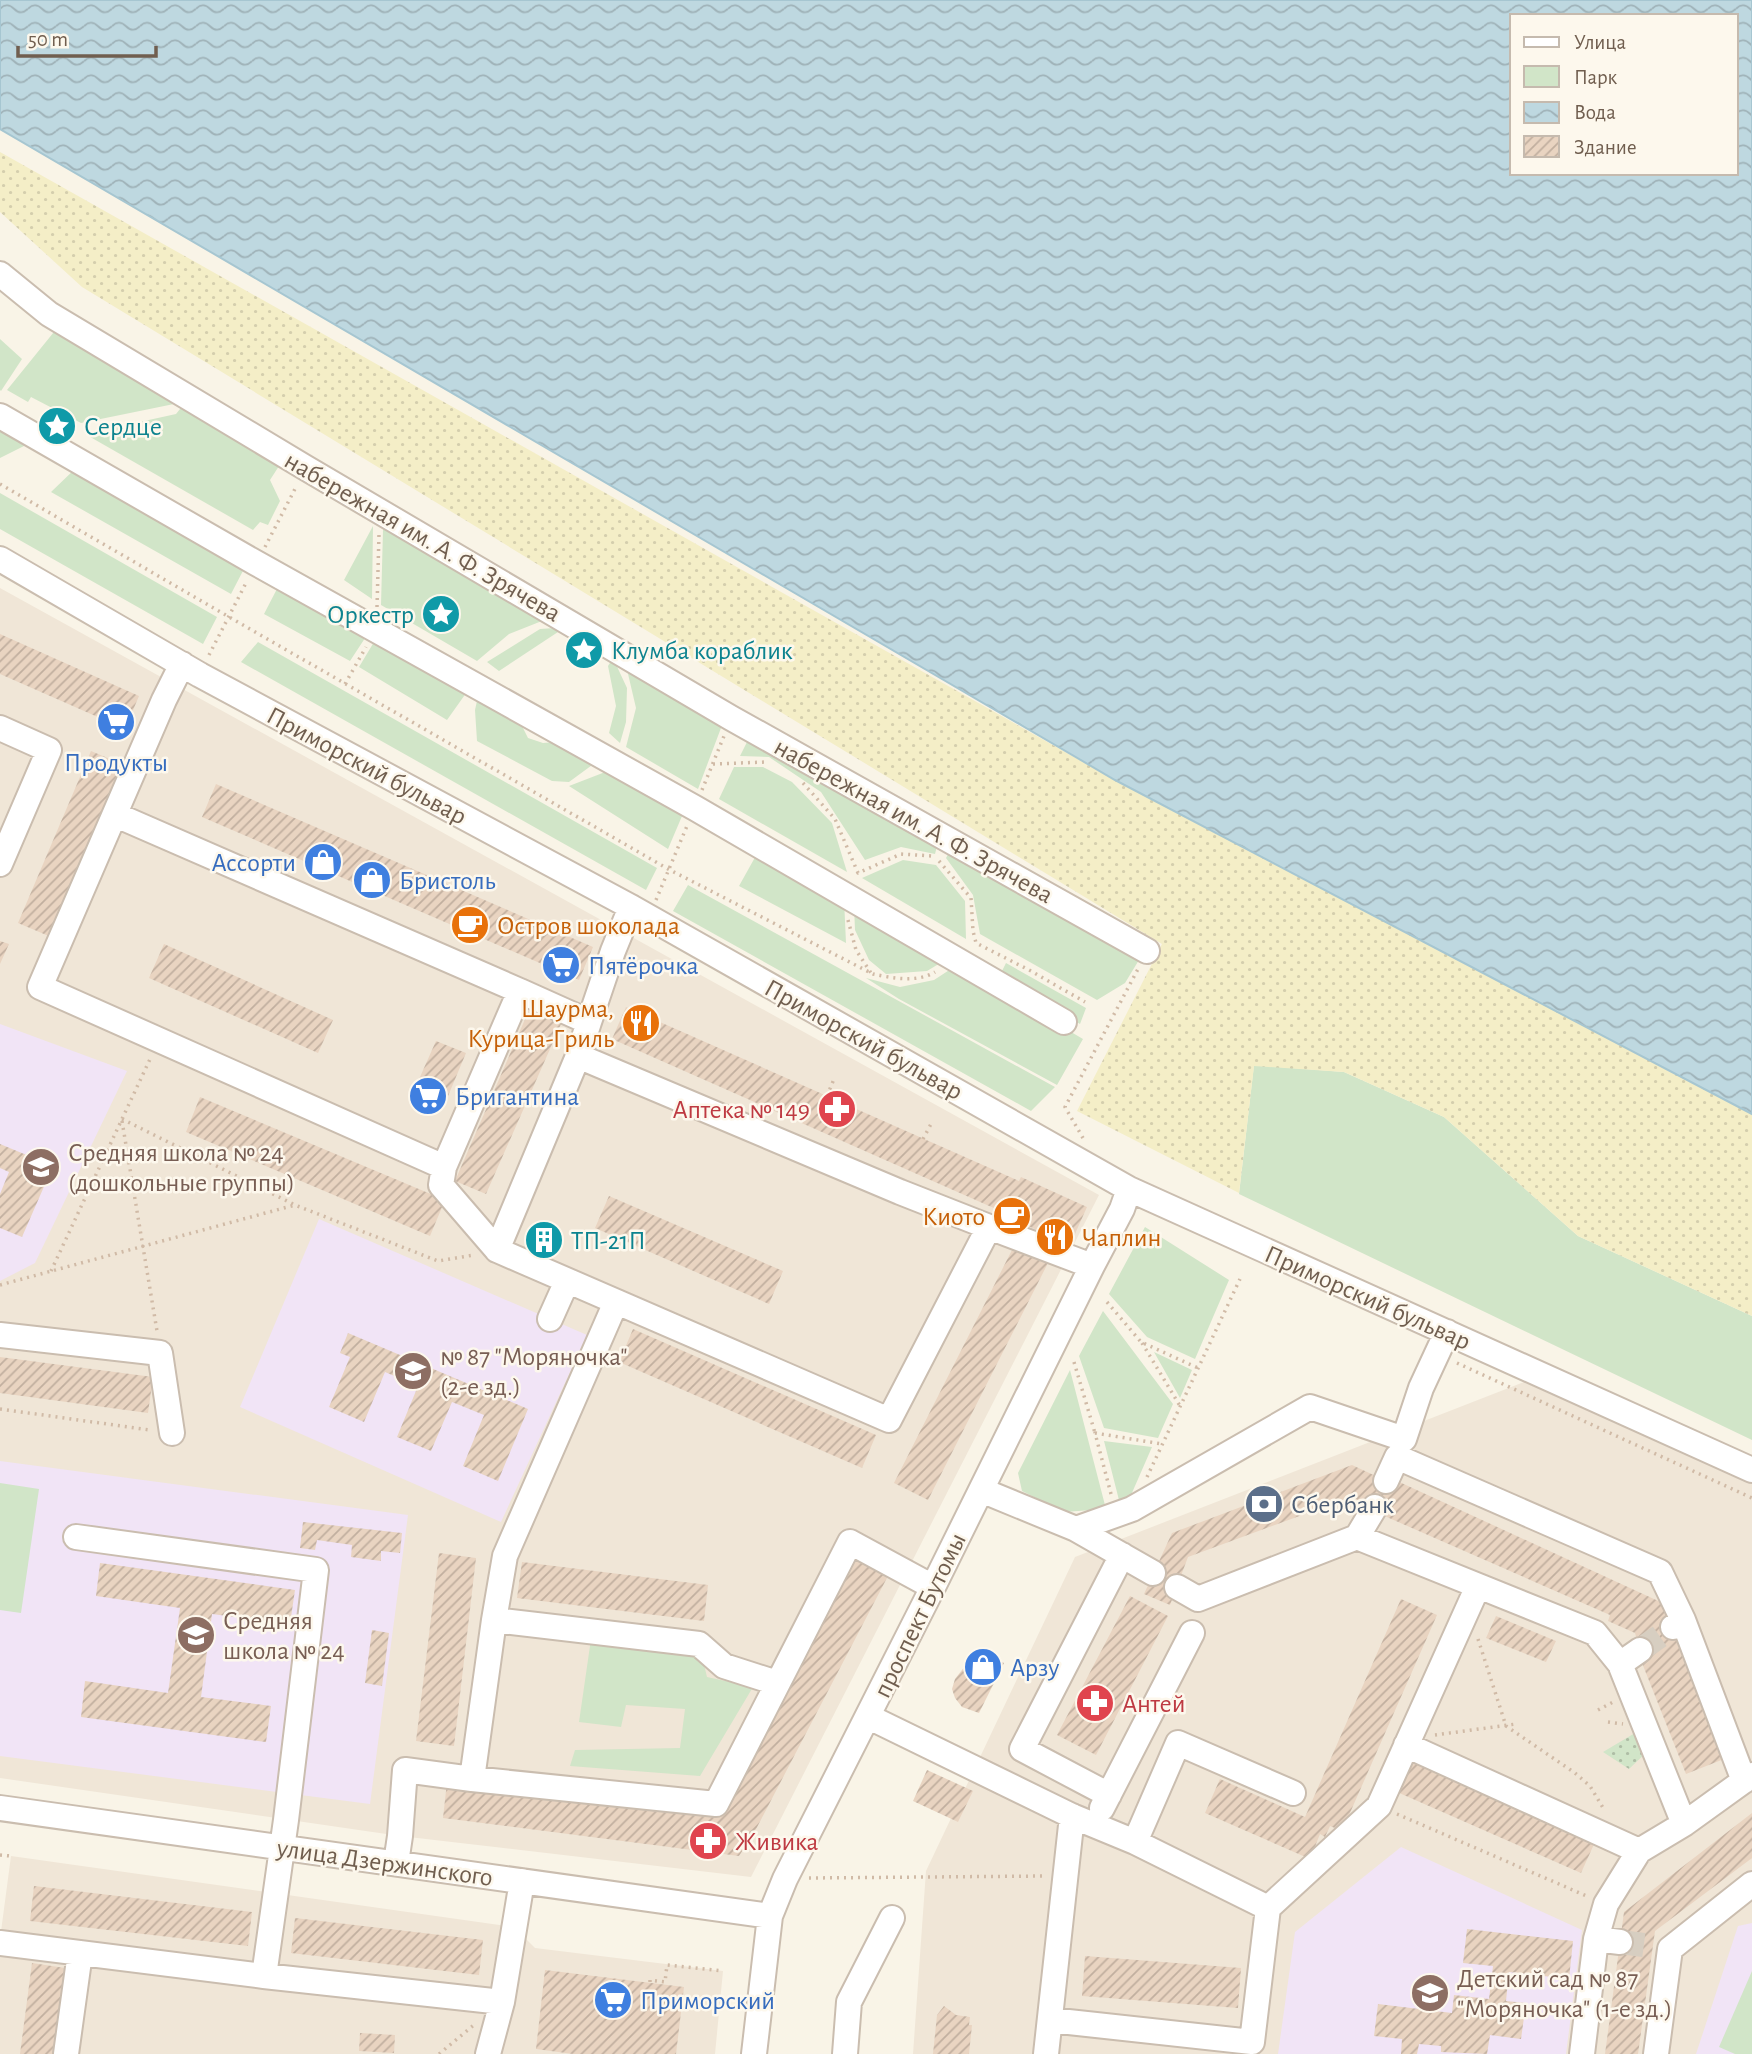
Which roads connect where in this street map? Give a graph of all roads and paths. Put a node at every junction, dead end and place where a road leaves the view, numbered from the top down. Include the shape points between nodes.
1 (0, 274) edge
2 (0, 416) edge
3 (306, 468) junction
4 (0, 484) edge
5 (380, 511) junction
6 (0, 559) edge
7 (257, 563) junction
8 (229, 617) junction
9 (376, 630) junction
10 (191, 670) junction
11 (345, 684) junction
12 (731, 718) junction
13 (0, 728) edge
14 (767, 762) dead end
15 (713, 764) junction
16 (802, 782) dead end
17 (695, 808) junction
18 (116, 815) junction
19 (0, 864) edge
20 (670, 870) junction
21 (849, 897) junction
22 (640, 912) junction
23 (1147, 951) joint
24 (956, 959) junction
25 (873, 974) junction
26 (520, 991) junction
27 (1085, 1002) dead end
28 (1064, 1022) dead end
29 (589, 1023) junction
30 (159, 1040) junction
31 (578, 1056) junction
32 (835, 1079) dead end
33 (827, 1096) dead end
34 (122, 1119) junction
35 (931, 1124) dead end
36 (923, 1139) dead end
37 (1084, 1140) dead end
38 (443, 1167) junction
39 (1129, 1189) junction
40 (296, 1205) junction
41 (989, 1227) junction
42 (143, 1246) junction
43 (497, 1250) junction
44 (1092, 1266) junction
45 (51, 1270) junction
46 (1240, 1279) dead end
47 (567, 1281) junction
48 (0, 1286) edge
49 (615, 1302) junction
50 (1107, 1303) dead end
51 (550, 1319) dead end
52 (1447, 1332) junction
53 (0, 1335) edge
54 (1141, 1342) junction
55 (160, 1353) junction
56 (1451, 1361) dead end
57 (1074, 1362) dead end
58 (1198, 1368) junction
59 (1180, 1406) junction
60 (0, 1409) edge
61 (172, 1433) joint
62 (1095, 1433) junction
63 (1162, 1444) junction
64 (1400, 1448) junction
65 (1752, 1470) edge
66 (1386, 1481) dead end
67 (981, 1490) junction
68 (1752, 1497) edge
69 (1375, 1507) dead end
70 (1124, 1512) junction
71 (1076, 1530) junction
72 (76, 1537) dead end
73 (1357, 1537) junction
74 (1122, 1555) junction
75 (1153, 1573) dead end
76 (1478, 1586) junction
77 (933, 1587) junction
78 (1177, 1587) dead end
79 (494, 1620) junction
80 (1461, 1623) junction
81 (1192, 1633) dead end
82 (777, 1683) junction
83 (869, 1717) junction
84 (1516, 1724) dead end
85 (1506, 1726) junction
86 (1429, 1736) dead end
87 (1406, 1745) junction
88 (1021, 1749) junction
89 (1748, 1778) edge
90 (472, 1779) junction
91 (1004, 1783) junction
92 (1293, 1793) dead end
93 (1109, 1794) junction
94 (1379, 1806) junction
95 (0, 1808) edge
96 (1606, 1813) dead end
97 (1083, 1821) junction
98 (1684, 1824) junction
99 (1135, 1842) junction
100 (282, 1847) junction
101 (1639, 1851) junction
102 (0, 1855) edge
103 (11, 1856) dead end
104 (396, 1864) junction
105 (1066, 1876) junction
106 (799, 1878) dead end
107 (522, 1881) junction
108 (1752, 1884) edge
109 (1606, 1904) junction
110 (1268, 1908) junction
111 (770, 1916) junction
112 (892, 1918) dead end
113 (0, 1943) edge
114 (80, 1953) junction
115 (723, 1971) dead end
116 (264, 1976) junction
117 (650, 1982) dead end
118 (502, 2002) junction
119 (1050, 2020) junction
120 (1251, 2048) edge
121 (66, 2054) edge
122 (439, 2054) edge
123 (488, 2054) edge
124 (754, 2054) edge
125 (845, 2054) edge
126 (1046, 2054) edge
127 (1582, 2054) edge
128 (1656, 2054) edge

1 - 3 street, набережная им. А. Ф. Зрячева via 49,314
2 - 7 street
3 - 5 street, набережная им. А. Ф. Зрячева
3 - 7 path
4 - 8 path
5 - 9 path
5 - 12 street, набережная им. А. Ф. Зрячева
6 - 10 street, Приморский бульвар
7 - 8 path
7 - 9 street
8 - 10 path
8 - 11 path
9 - 11 path
9 - 17 street
10 - 18 street via 164,700
10 - 22 street, Приморский бульвар
11 - 20 path
12 - 15 path
12 - 23 street, набережная им. А. Ф. Зрячева
13 - 19 street via 49,750
14 - 15 path
15 - 17 path
16 - 27 path via 835,819 858,873 901,854 938,859 971,898 976,943
17 - 20 path
17 - 21 street
18 - 26 street
18 - 30 street via 40,987
20 - 22 path
20 - 25 path
21 - 24 street
21 - 25 path via 848,924 856,950
22 - 29 street via 613,951
22 - 39 street, Приморский бульвар
23 - 37 path via 1065,1107
24 - 25 path via 929,976 897,979
24 - 28 street
26 - 29 street
26 - 38 street
29 - 31 street
30 - 34 path
30 - 38 street
31 - 41 street
31 - 43 street
32 - 33 path
34 - 40 path
34 - 42 path
34 - 45 path
35 - 36 path
38 - 43 street via 441,1185
39 - 44 street, проспект Бутомы
39 - 52 street, Приморский бульвар
40 - 42 path
40 - 43 path via 438,1261
41 - 44 street
41 - 49 street via 888,1420
42 - 45 path
42 - 55 path
43 - 47 street
44 - 67 street, проспект Бутомы
45 - 48 path
46 - 58 path
47 - 49 street
47 - 51 street
49 - 79 street via 505,1556
50 - 54 path
52 - 64 street
52 - 65 street, Приморский бульвар
53 - 55 street
54 - 58 path
54 - 59 path
55 - 61 street
56 - 68 path
57 - 62 path
58 - 59 path
59 - 63 path
60 - 61 path
62 - 63 path
62 - 70 path
63 - 70 path
64 - 66 street
64 - 70 street via 1310,1407
64 - 89 street via 1660,1572
67 - 71 street
67 - 77 street, проспект Бутомы
69 - 73 street
70 - 71 street
71 - 74 street
72 - 100 street via 316,1570
73 - 76 street
73 - 78 street via 1198,1599
74 - 75 street
74 - 88 street
76 - 80 street
76 - 98 street via 1595,1633 1630,1657
77 - 82 street via 850,1542
77 - 83 street, проспект Бутомы
79 - 82 street via 699,1644 724,1666
79 - 90 street
80 - 85 path via 1478,1639
80 - 87 street
81 - 93 street
82 - 90 street via 716,1804
83 - 91 street
83 - 111 street, проспект Бутомы
84 - 85 path
85 - 86 path
85 - 96 path via 1590,1786
87 - 94 street
87 - 101 street
88 - 91 street
88 - 93 street
89 - 98 street
90 - 104 street via 405,1770
91 - 97 street
92 - 99 street via 1178,1742
93 - 97 street
94 - 109 path
94 - 110 street
95 - 100 street, улица Дзержинского
97 - 99 street
97 - 105 street
98 - 101 street
99 - 110 street
100 - 104 street, улица Дзержинского
100 - 116 street
101 - 109 street
102 - 103 path
104 - 107 street, улица Дзержинского
105 - 106 path
105 - 119 street
107 - 111 street, улица Дзержинского
107 - 118 street
108 - 128 street via 1661,1948
109 - 127 street via 1608,1941
110 - 120 street
111 - 124 street, проспект Бутомы
112 - 125 street via 849,2002
113 - 114 street
114 - 116 street
114 - 121 street
115 - 117 path via 667,1965 665,1982
116 - 118 street
118 - 122 path
118 - 123 street
119 - 120 street
119 - 126 street

